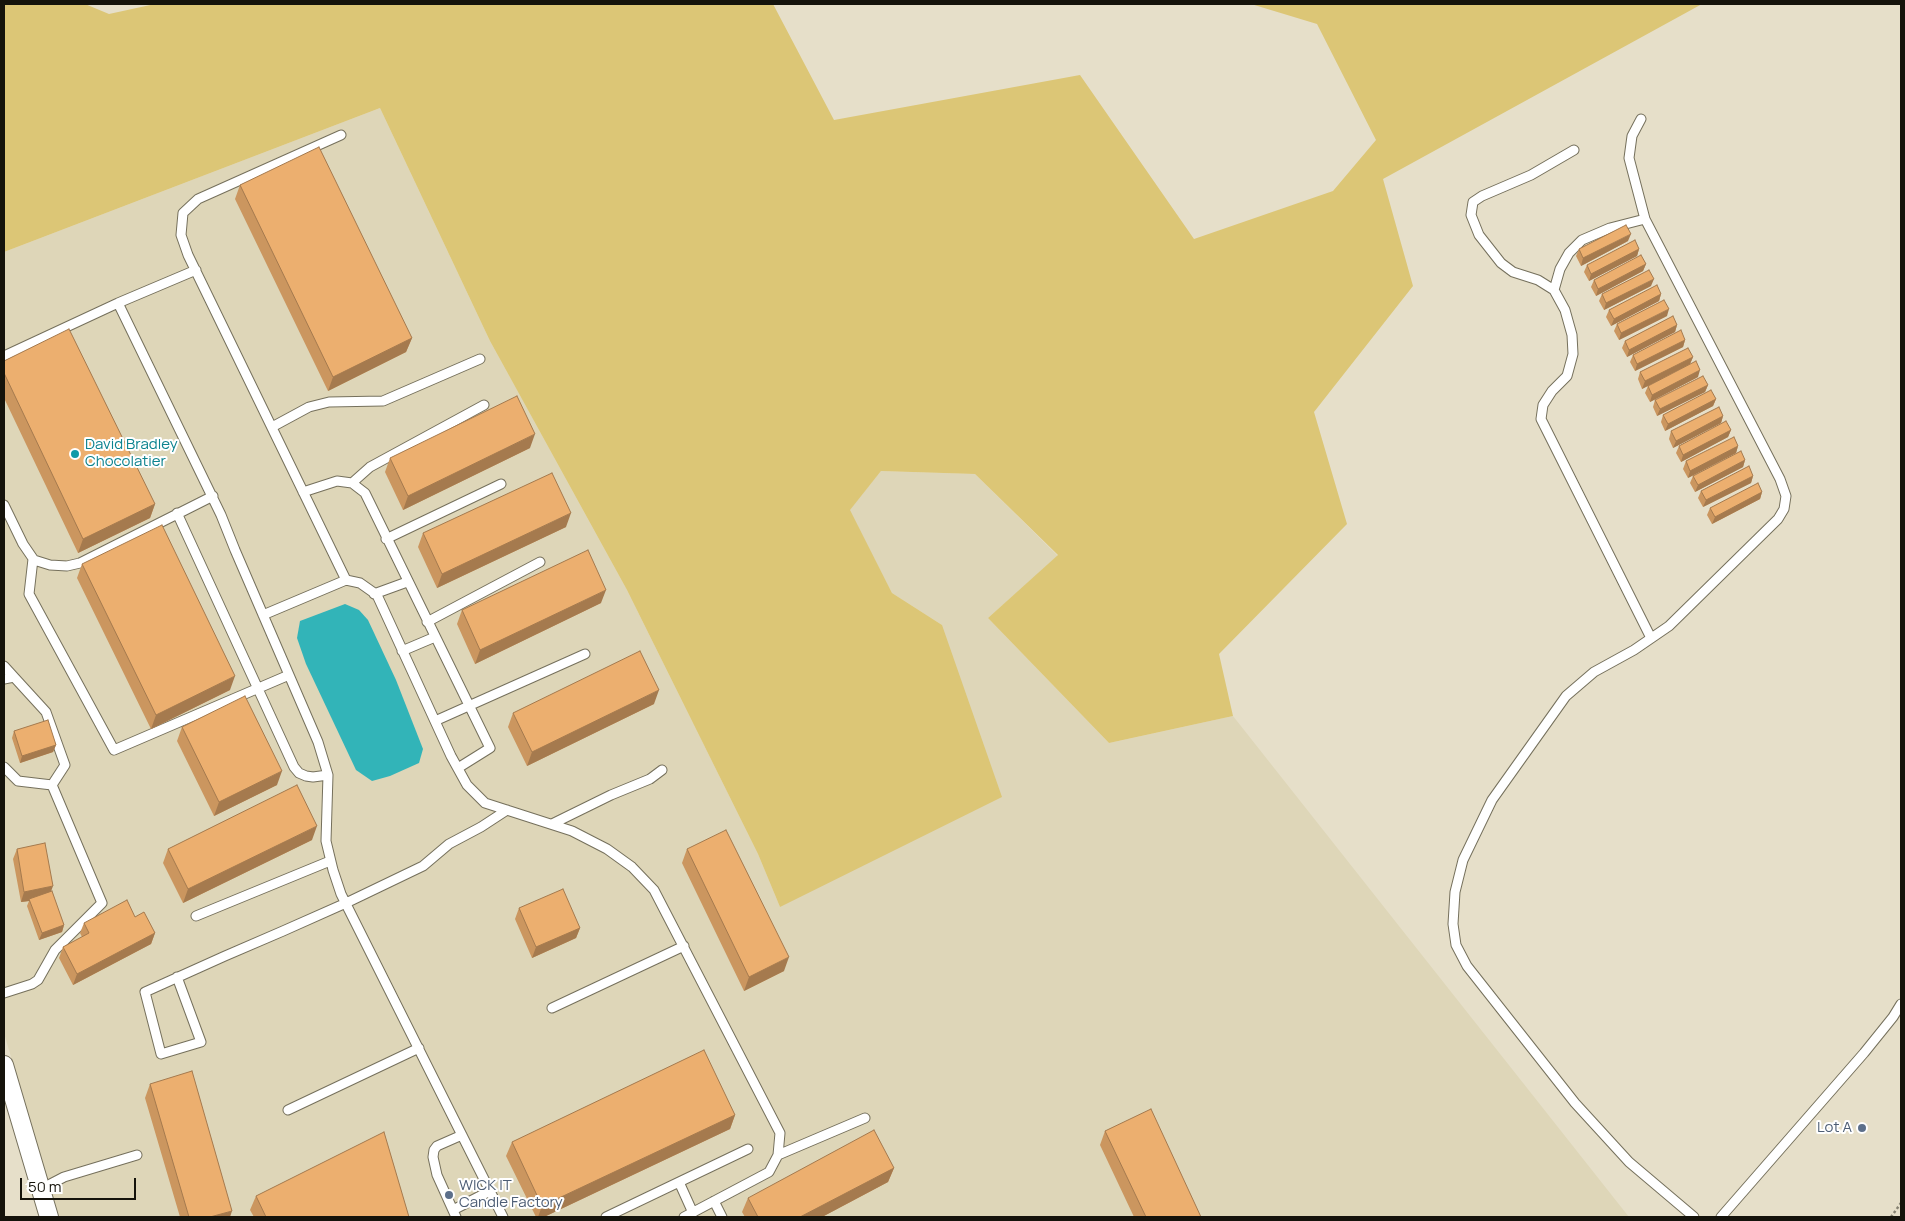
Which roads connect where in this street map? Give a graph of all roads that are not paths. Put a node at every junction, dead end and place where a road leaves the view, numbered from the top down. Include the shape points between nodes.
1 (1641, 119) dead end
2 (341, 134) dead end
3 (1574, 150) dead end
4 (1645, 219) junction
5 (196, 270) junction
6 (1554, 290) junction
7 (118, 303) junction
8 (4, 356) edge
9 (480, 358) dead end
10 (484, 406) dead end
11 (272, 426) junction
12 (352, 483) junction
13 (501, 484) dead end
14 (303, 492) junction
15 (213, 496) junction
16 (4, 505) edge
17 (177, 513) junction
18 (386, 539) junction
19 (33, 559) junction
20 (540, 562) dead end
21 (346, 580) junction
22 (407, 582) junction
23 (374, 594) junction
24 (263, 615) junction
25 (427, 622) junction
26 (435, 637) junction
27 (1652, 638) junction
28 (402, 651) junction
29 (585, 654) dead end
30 (4, 666) edge
31 (289, 675) junction
32 (14, 677) junction
33 (4, 679) edge
34 (258, 689) junction
35 (469, 707) junction
36 (435, 721) junction
37 (4, 767) edge
38 (458, 768) junction
39 (662, 770) dead end
40 (328, 775) junction
41 (52, 785) junction
42 (507, 810) junction
43 (552, 824) junction
44 (330, 861) junction
45 (346, 903) junction
46 (196, 916) dead end
47 (684, 946) junction
48 (177, 977) junction
49 (4, 993) edge
50 (1901, 1004) edge
51 (552, 1008) dead end
52 (419, 1048) junction
53 (4, 1065) edge
54 (288, 1110) dead end
55 (865, 1118) dead end
56 (462, 1135) junction
57 (748, 1149) dead end
58 (137, 1155) dead end
59 (778, 1155) junction
60 (679, 1182) junction
61 (41, 1189) junction
62 (490, 1191) junction
63 (714, 1201) junction
64 (455, 1214) edge
65 (688, 1215) edge
66 (610, 1216) edge
67 (49, 1217) edge
68 (503, 1217) edge
69 (722, 1217) edge
70 (1694, 1217) edge
71 (1721, 1217) edge

1 - 4 lane via 1632,136 1629,158
2 - 5 lane via 198,200 182,213 181,236
3 - 6 lane via 1531,175 1472,202 1471,215 1479,235 1502,263 1513,272 1538,280
4 - 6 lane via 1610,228 1582,240 1560,268
4 - 27 lane via 1786,496 1778,519 1669,626
5 - 7 lane
5 - 11 lane
6 - 27 lane via 1565,310 1573,354 1567,376 1543,405 1541,419
7 - 8 lane
7 - 15 lane
9 - 11 lane via 383,401 328,402 309,407
10 - 12 lane via 370,466
11 - 14 lane
12 - 14 lane via 337,481
12 - 18 lane via 365,493
13 - 18 lane
14 - 21 lane
15 - 17 lane
15 - 24 lane
16 - 19 lane
17 - 19 lane via 80,563 50,565
17 - 34 lane
18 - 22 lane
19 - 34 lane via 29,594 114,750
20 - 25 lane
21 - 23 lane via 360,583
21 - 24 lane
22 - 23 lane
22 - 25 lane
23 - 28 lane
24 - 31 lane
25 - 26 lane
26 - 28 lane
26 - 35 lane
27 - 70 lane via 1594,672 1566,696 1492,800 1464,860 1455,892 1453,924 1456,944 1467,966 1569,1096 1629,1162
28 - 36 lane
29 - 35 lane
30 - 32 lane
31 - 34 lane
31 - 40 lane via 318,742
32 - 33 lane
32 - 41 lane via 46,712 65,765
34 - 40 lane via 294,767 299,773 313,777
35 - 36 lane
35 - 38 lane via 490,748
36 - 38 lane
37 - 41 lane via 18,780
38 - 42 lane via 467,785 485,803
39 - 43 lane
40 - 44 lane via 326,841
41 - 49 lane via 102,902 55,950 38,980
42 - 43 lane
42 - 45 lane via 449,844 422,866
43 - 47 lane via 607,849 632,867 654,890
44 - 45 lane
44 - 46 lane
45 - 48 lane
45 - 52 lane
47 - 51 lane
47 - 59 lane via 780,1133
48 - 48 lane via 145,992 161,1054 201,1042
50 - 71 lane via 1864,1053
52 - 54 lane
52 - 56 lane
53 - 61 street
55 - 59 lane
56 - 62 lane
56 - 64 lane via 437,1146 433,1157 437,1175
57 - 60 lane
58 - 61 lane via 64,1177
59 - 63 lane via 769,1172
60 - 65 lane
60 - 66 lane
61 - 67 street
62 - 64 lane
62 - 68 lane
63 - 65 lane
63 - 69 lane

